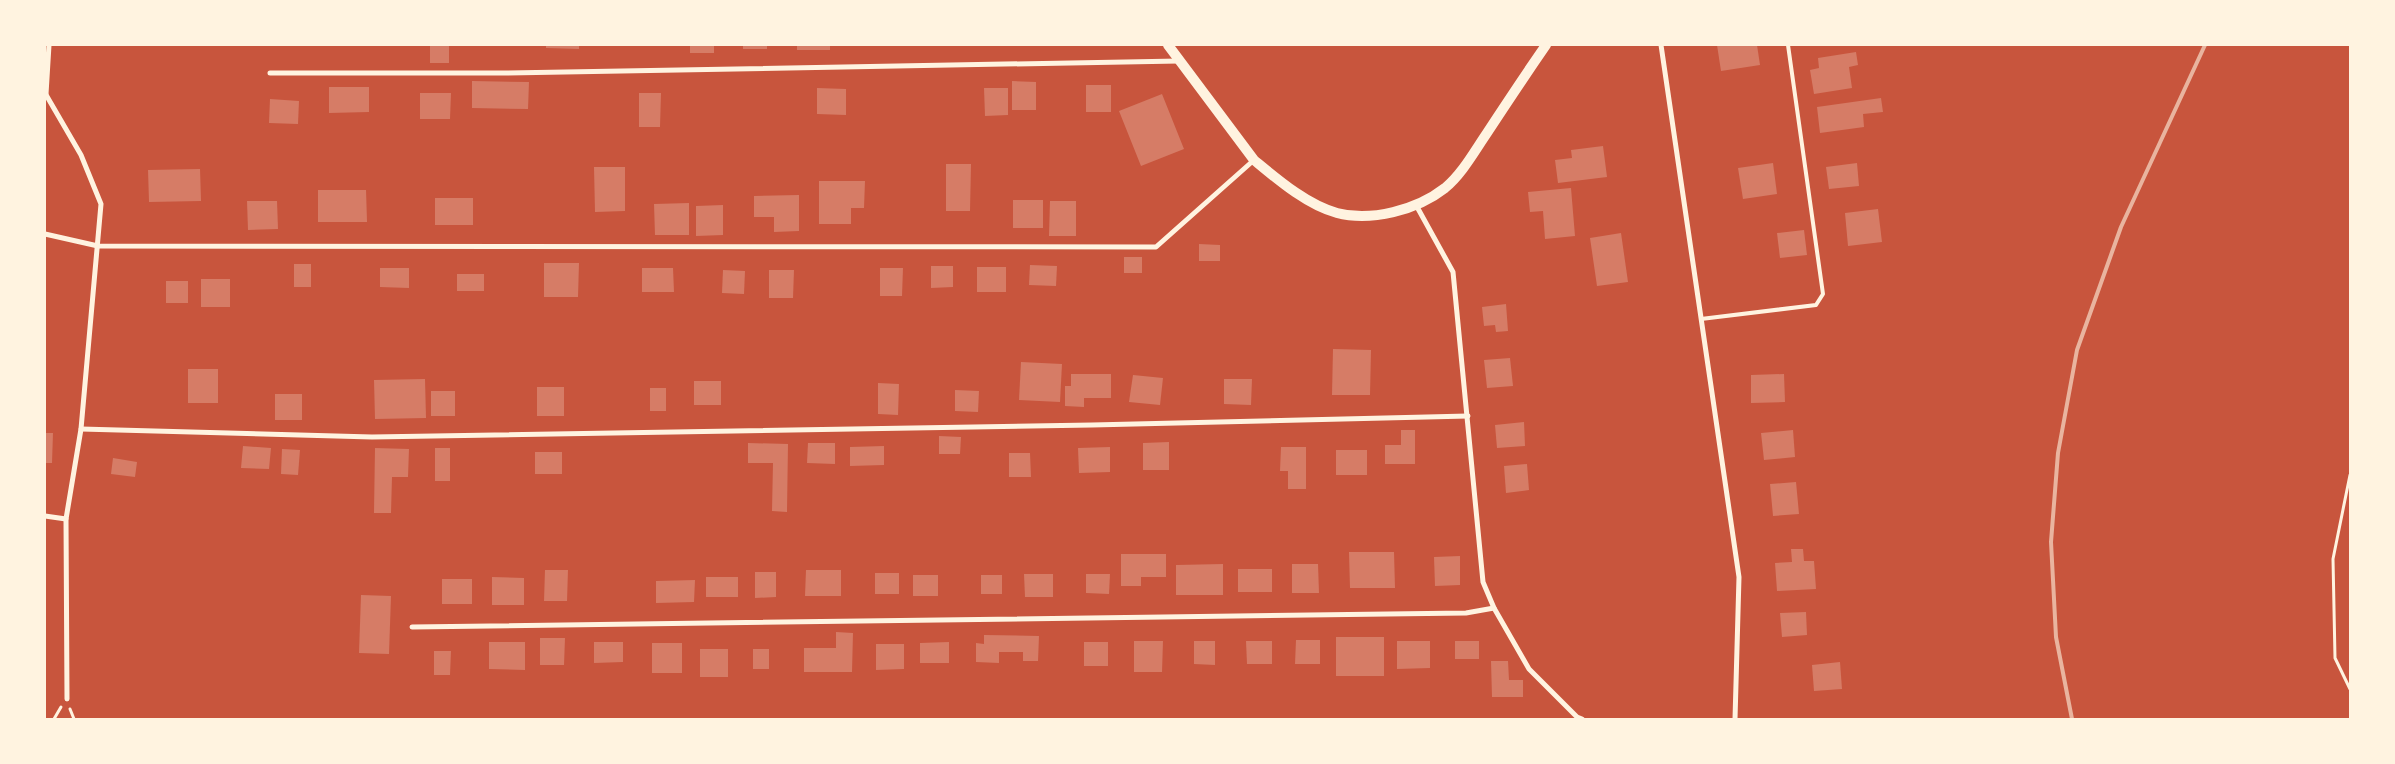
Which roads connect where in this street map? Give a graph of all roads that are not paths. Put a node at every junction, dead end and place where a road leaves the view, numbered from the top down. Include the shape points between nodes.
1 (49, 45) edge
2 (1168, 45) edge
3 (1546, 45) edge
4 (1660, 45) edge
5 (1788, 45) edge
6 (1181, 61) junction
7 (270, 73) dead end
8 (45, 94) edge
9 (1254, 160) junction
10 (1416, 206) junction
11 (45, 234) edge
12 (98, 246) junction
13 (1701, 319) junction
14 (1468, 416) junction
15 (81, 429) junction
16 (45, 516) edge
17 (66, 519) junction
18 (1494, 608) junction
19 (412, 627) dead end
20 (67, 699) dead end
21 (1582, 719) edge
22 (1735, 719) edge

1 - 8 street
2 - 6 main road
3 - 10 main road via 1466,164 1445,187
4 - 13 street
5 - 13 lane via 1823,294 1816,305
6 - 7 street via 526,73
6 - 9 main road
8 - 12 street via 81,155 100,204
9 - 10 main road via 1300,195 1337,213 1376,216
9 - 12 street via 1156,247
10 - 14 street via 1453,272
11 - 12 street
12 - 15 street
13 - 22 street via 1739,577
14 - 15 street via 372,437
14 - 18 street via 1483,582
15 - 17 street
16 - 17 street
17 - 20 street
18 - 19 street via 1466,613
18 - 21 street via 1529,669

